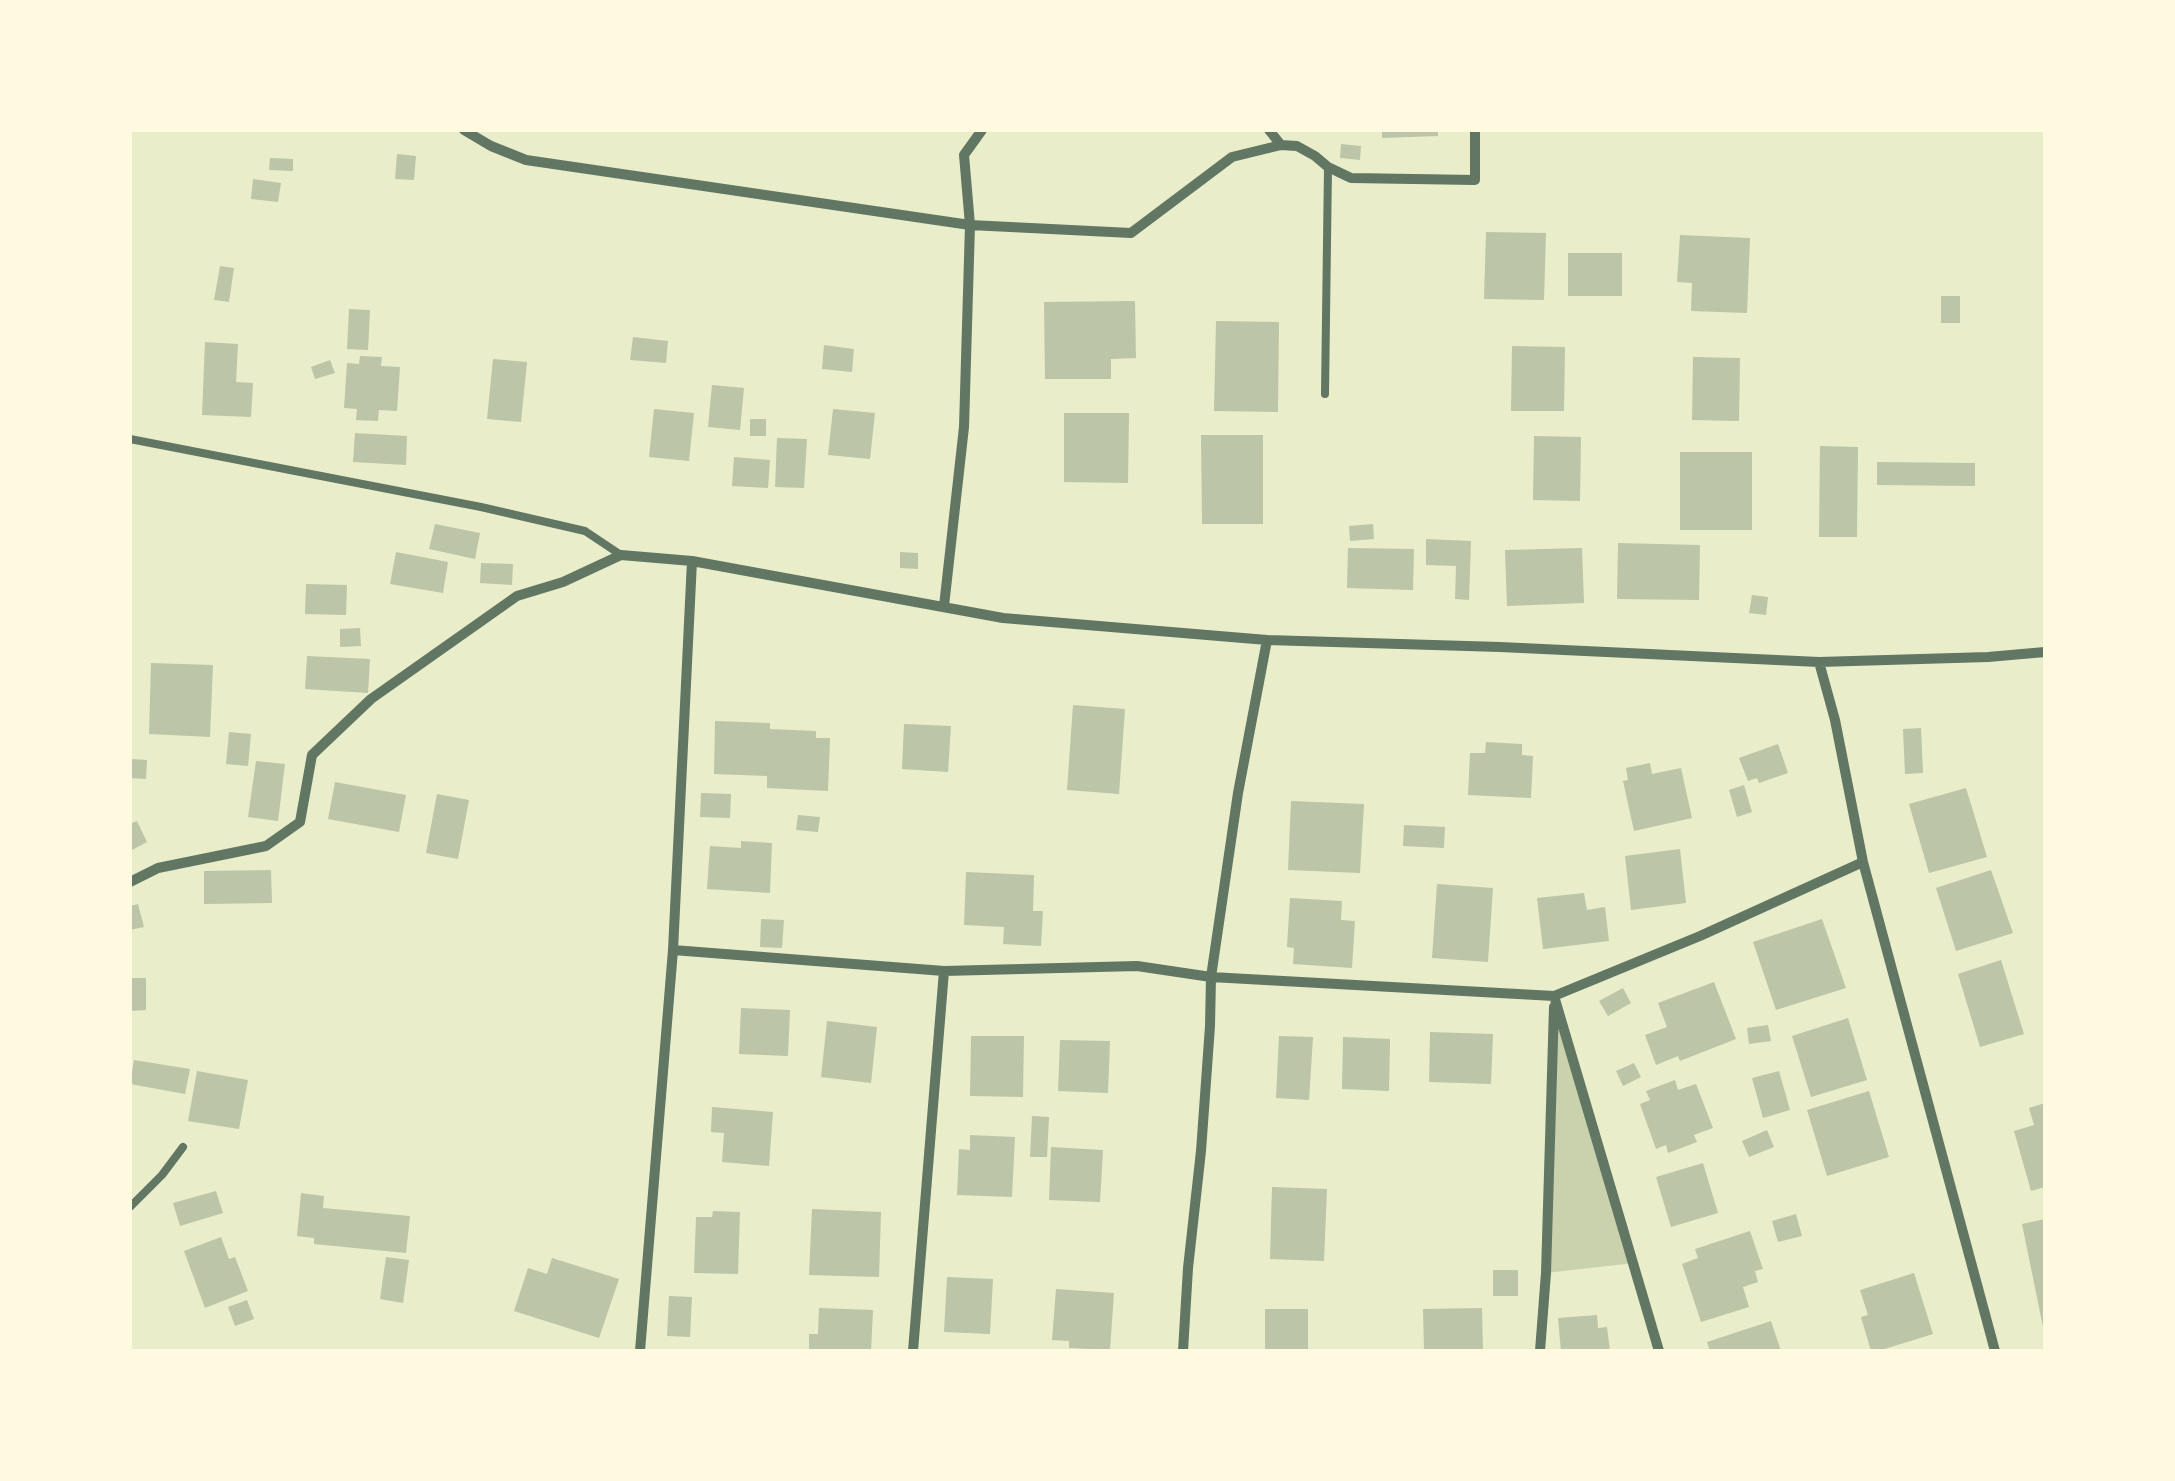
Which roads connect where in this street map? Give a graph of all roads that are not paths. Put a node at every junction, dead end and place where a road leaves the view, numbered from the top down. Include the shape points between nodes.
1 (464, 130) edge
2 (982, 130) edge
3 (1269, 130) edge
4 (1475, 130) edge
5 (1281, 145) junction
6 (1328, 167) junction
7 (970, 225) junction
8 (1325, 394) dead end
9 (130, 439) edge
10 (620, 555) junction
11 (692, 561) junction
12 (944, 606) junction
13 (1266, 640) junction
14 (2045, 652) edge
15 (1819, 662) junction
16 (1863, 862) junction
17 (130, 882) edge
18 (673, 950) junction
19 (944, 971) junction
20 (1211, 976) junction
21 (1554, 996) junction
22 (183, 1147) dead end
23 (130, 1207) edge
24 (640, 1351) edge
25 (913, 1351) edge
26 (1183, 1351) edge
27 (1540, 1351) edge
28 (1659, 1351) edge
29 (1995, 1351) edge

1 - 7 street via 526,160
2 - 7 street via 964,155
3 - 5 street
4 - 6 street via 1475,180 1351,178
5 - 6 street via 1297,146
5 - 7 street via 1232,157 1131,233
6 - 8 lane
7 - 12 street via 964,427
9 - 10 lane via 481,506 585,531
10 - 11 street
10 - 17 street via 517,596 370,699 312,755 300,822 266,846 158,868
11 - 12 street
11 - 18 street
12 - 13 street via 1003,618
13 - 15 street
13 - 20 street
14 - 15 street
15 - 16 street
16 - 21 street
16 - 29 street
18 - 19 street
18 - 24 street
19 - 20 street via 1137,966
19 - 25 street
20 - 21 street
20 - 26 street
21 - 27 street
21 - 28 street
22 - 23 lane

